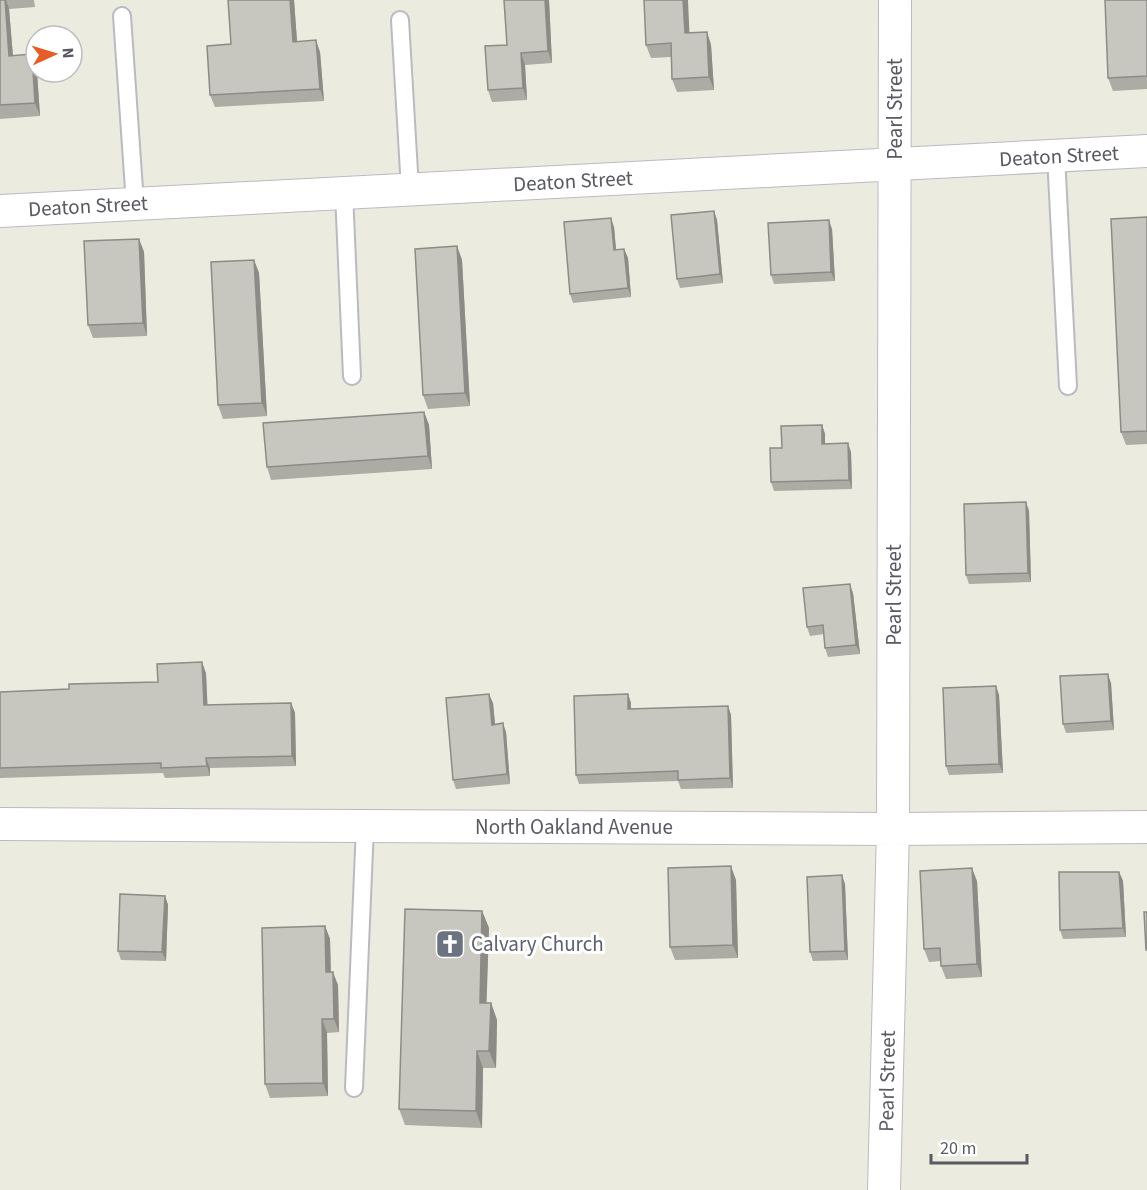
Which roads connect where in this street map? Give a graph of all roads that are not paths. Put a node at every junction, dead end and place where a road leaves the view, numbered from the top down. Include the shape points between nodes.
1 (895, 0) edge
2 (122, 16) dead end
3 (400, 20) dead end
4 (1147, 151) edge
5 (1056, 156) junction
6 (894, 164) junction
7 (410, 189) junction
8 (344, 193) junction
9 (135, 204) junction
10 (0, 211) edge
11 (352, 376) dead end
12 (1068, 386) dead end
13 (0, 824) edge
14 (365, 826) junction
15 (1147, 827) edge
16 (893, 829) junction
17 (354, 1088) dead end
18 (884, 1190) edge

1 - 6 street, Pearl Street
2 - 9 lane
3 - 7 lane
4 - 5 street, Deaton Street
5 - 6 street, Deaton Street
5 - 12 lane
6 - 7 street, Deaton Street
6 - 16 street, Pearl Street
7 - 8 street, Deaton Street
8 - 9 street, Deaton Street
8 - 11 lane
9 - 10 street, Deaton Street
13 - 14 street, North Oakland Avenue
14 - 16 street, North Oakland Avenue
14 - 17 lane
15 - 16 street, North Oakland Avenue
16 - 18 street, Pearl Street

